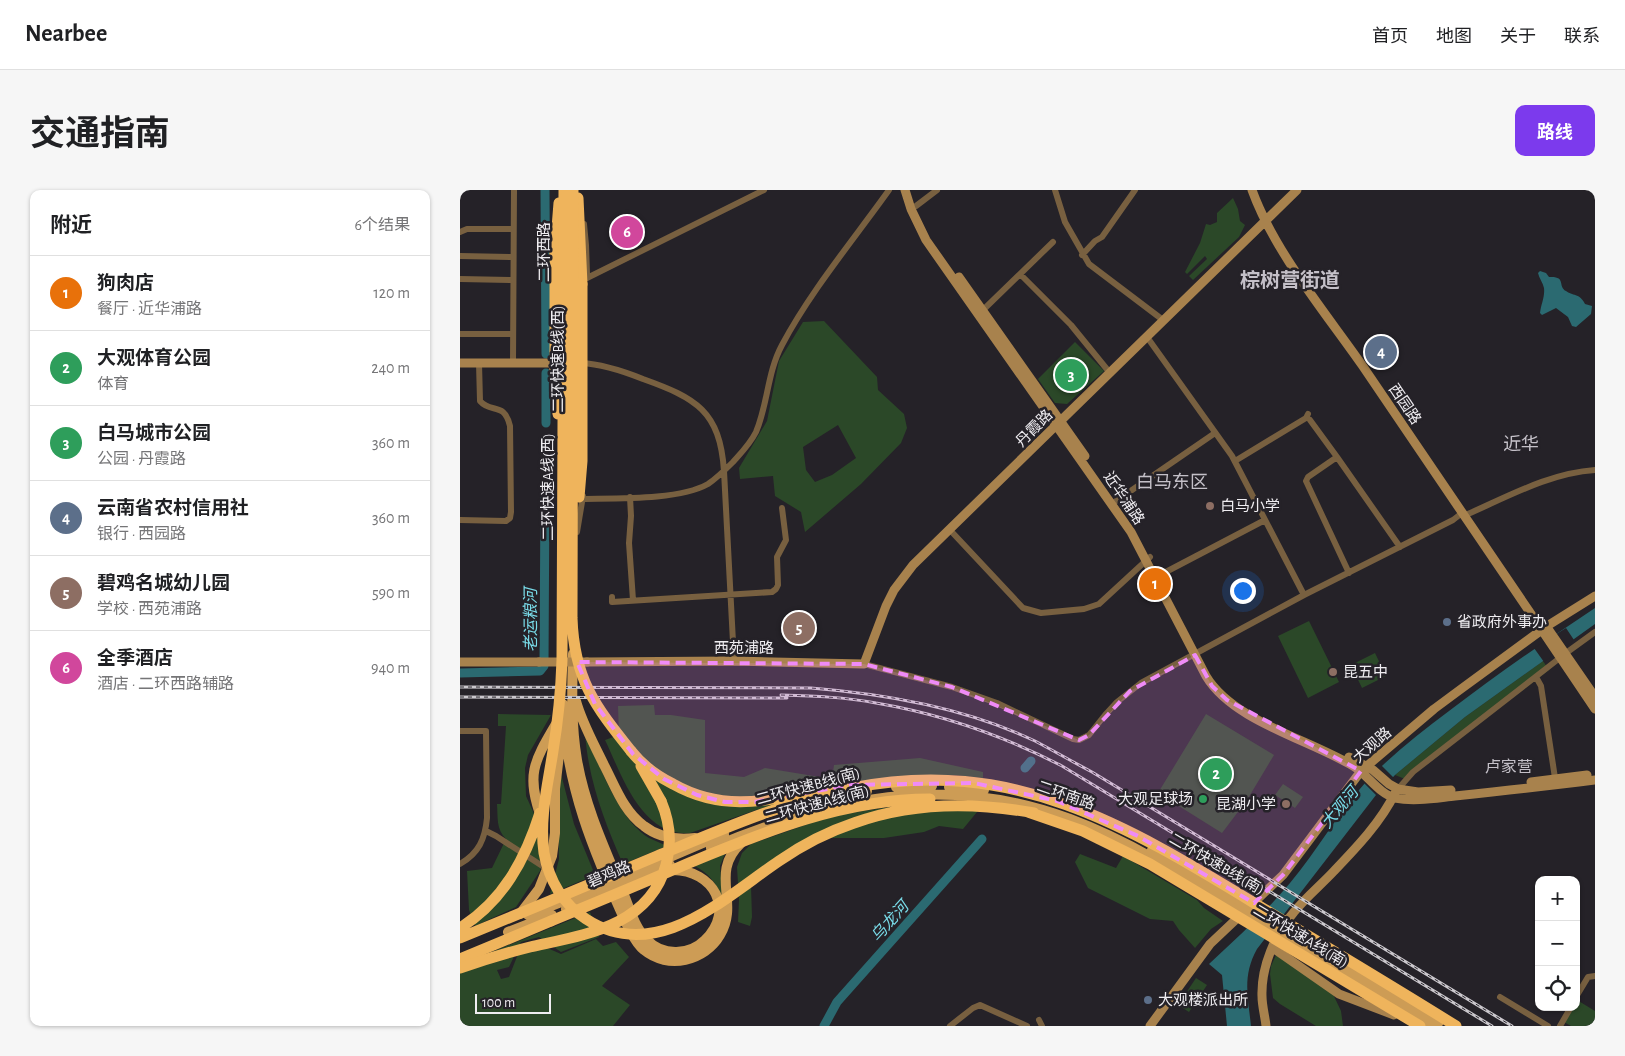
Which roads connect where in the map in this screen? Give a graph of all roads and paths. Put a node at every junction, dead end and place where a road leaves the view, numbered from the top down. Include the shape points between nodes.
1 (514, 190) edge
2 (764, 190) edge
3 (889, 190) edge
4 (905, 190) edge
5 (910, 190) edge
6 (936, 190) edge
7 (1055, 190) edge
8 (1135, 190) edge
9 (1252, 190) edge
10 (1257, 190) edge
11 (1297, 190) edge
12 (561, 192) edge
13 (576, 192) edge
14 (916, 206) junction
15 (1267, 220) junction
16 (514, 229) junction
17 (460, 232) edge
18 (1053, 242) dead end
19 (1082, 255) junction
20 (460, 256) edge
21 (513, 257) junction
22 (1020, 274) junction
23 (460, 279) edge
24 (513, 280) junction
25 (585, 281) junction
26 (983, 310) junction
27 (1163, 320) junction
28 (460, 334) edge
29 (513, 334) junction
30 (1146, 337) junction
31 (460, 363) edge
32 (479, 363) junction
33 (513, 363) junction
34 (559, 363) junction
35 (582, 363) junction
36 (1110, 373) junction
37 (1059, 423) junction
38 (1215, 433) junction
39 (1336, 457) junction
40 (1235, 461) junction
41 (1595, 470) edge
42 (724, 471) junction
43 (561, 496) junction
44 (630, 497) junction
45 (580, 499) junction
46 (1116, 501) junction
47 (782, 508) dead end
48 (1465, 513) junction
49 (460, 520) edge
50 (1265, 520) junction
51 (950, 530) junction
52 (1400, 547) junction
53 (572, 549) junction
54 (1148, 558) junction
55 (1350, 573) junction
56 (1160, 575) junction
57 (731, 595) junction
58 (1304, 595) junction
59 (1595, 596) edge
60 (612, 598) dead end
61 (633, 600) junction
62 (1545, 628) junction
63 (1595, 632) edge
64 (1198, 653) junction
65 (1562, 653) junction
66 (734, 661) junction
67 (460, 662) edge
68 (864, 664) junction
69 (573, 676) junction
70 (1536, 677) junction
71 (1595, 697) edge
72 (563, 704) junction
73 (1595, 709) edge
74 (460, 731) edge
75 (630, 751) junction
76 (1368, 772) junction
77 (1595, 774) edge
78 (1555, 778) junction
79 (1595, 780) edge
80 (548, 782) junction
81 (895, 782) junction
82 (1398, 789) junction
83 (1393, 798) junction
84 (1034, 813) junction
85 (747, 825) junction
86 (770, 825) junction
87 (486, 831) junction
88 (460, 864) edge
89 (548, 868) junction
90 (643, 876) junction
91 (629, 878) junction
92 (1238, 904) junction
93 (460, 928) edge
94 (506, 928) junction
95 (460, 940) edge
96 (1273, 948) junction
97 (460, 952) edge
98 (460, 959) edge
99 (1338, 965) junction
100 (460, 968) edge
101 (1595, 976) edge
102 (1580, 990) edge
103 (1500, 997) dead end
104 (1569, 1011) edge
105 (1416, 1025) edge
106 (950, 1026) edge
107 (1027, 1026) edge
108 (1150, 1026) edge
109 (1266, 1026) edge
110 (1431, 1026) edge
111 (1446, 1026) edge
112 (1456, 1026) edge
113 (1463, 1026) edge
114 (1548, 1026) edge
115 (1560, 1026) edge

1 - 16 street
2 - 25 street
3 - 42 street via 810,299 782,344 756,432 749,445
4 - 37 street, 近华浦路 via 926,240
5 - 14 street, 近华浦路
6 - 14 street
7 - 19 street via 1065,222
8 - 19 street via 1102,237
9 - 15 street, 西园路
10 - 15 street, 西园路
11 - 15 street, 丹霞路
12 - 34 main road, 二环西路
12 - 43 highway, 二环快速A线(西), bridge
12 - 43 highway, bridge via 555,253 554,384 561,444
13 - 25 highway
13 - 35 main road
13 - 53 highway, 二环快速B线(西), bridge
14 - 26 street, 近华浦路 via 931,238
15 - 27 street, 丹霞路
15 - 48 street, 西园路
16 - 17 street
16 - 21 street
18 - 22 street
19 - 27 street via 1089,264
20 - 21 street
21 - 24 street
22 - 26 street
22 - 36 street via 1071,325
23 - 24 street
24 - 29 street
25 - 35 street
25 - 53 highway, bridge via 582,466
26 - 37 street, 近华浦路
27 - 30 street, 丹霞路
28 - 29 street
29 - 33 street
30 - 36 street, 丹霞路
30 - 38 street
31 - 32 street
32 - 33 street
32 - 49 street via 480,401 506,414 510,426 511,512 506,521
33 - 34 street
34 - 35 street
34 - 43 main road, 二环西路
35 - 42 street via 615,369 688,397 704,412 717,432
35 - 45 main road
36 - 37 street, 丹霞路
37 - 46 street, 近华浦路
37 - 51 street, 丹霞路
37 - 54 street, 近华浦路
38 - 40 street
38 - 46 street
39 - 40 street via 1309,417
39 - 52 street
39 - 55 street via 1308,477 1307,485
40 - 50 street
41 - 48 street via 1561,475
42 - 44 street via 706,485 688,492
42 - 57 street
43 - 45 street
43 - 72 main road, 二环西路
43 - 80 highway, 二环快速A线(西), bridge via 562,678
44 - 45 street
44 - 61 street
45 - 69 main road
46 - 54 street, 近华浦路
47 - 57 street via 786,540 777,557 776,589
48 - 52 street
48 - 62 street, 西园路
50 - 56 street
50 - 58 street
51 - 54 street via 1023,608 1041,613 1084,609 1099,604
51 - 68 street, 丹霞路 via 913,565 894,590 878,622
52 - 55 street
53 - 75 highway, 二环快速B线(西), bridge via 572,631 577,662 595,704
54 - 56 street, 近华浦路
54 - 64 street, 近华浦路
55 - 58 street
56 - 64 street, 近华浦路
57 - 61 street
57 - 66 street
58 - 64 street
59 - 62 street, 大观路
60 - 61 street via 612,602
62 - 65 street, 西园路
62 - 76 street, 大观路 via 1434,709
63 - 65 street
64 - 68 street, 西苑浦路 via 1141,683 1117,702 1089,735 1079,740 952,687
64 - 76 street, 近华浦路 via 1212,686 1227,700 1283,733
65 - 70 street
65 - 71 street
65 - 73 street
66 - 67 street, 西苑浦路, bridge
66 - 68 street, 西苑浦路
69 - 85 main road via 576,702 586,729 623,801 643,826 659,835 685,839 712,836
69 - 90 main road via 574,732 583,786 597,832 638,926 651,944 671,952 691,950 706,939 716,922 718,908 708,881 693,872 680,870
70 - 78 street via 1541,686
70 - 82 street via 1413,772
72 - 86 main road via 568,760 585,826 627,925 635,940 649,954 664,960 682,961 700,956 713,945 726,920 725,874 729,858 742,842
72 - 89 main road via 555,789 555,842
72 - 89 main road via 539,754 532,777 534,795 548,838
74 - 87 street via 486,731
75 - 81 highway, bridge via 654,772 677,786 704,798 725,802 762,801 836,787
75 - 100 highway, bridge via 658,796 669,828 666,866 650,897 628,916 603,929
76 - 82 street
76 - 83 street via 1382,791
76 - 108 street, 大观路 via 1334,805 1283,875 1210,944
77 - 78 street
78 - 82 street via 1446,791
79 - 83 street via 1423,799
80 - 84 highway, bridge via 543,845 547,866 556,886 570,906 589,921 630,934 664,931 696,918 804,846 873,816 948,805
80 - 93 highway, bridge via 532,836 513,876 492,903
81 - 95 highway, 二环快速B线(南), bridge via 838,791 765,812
81 - 112 highway, 二环快速B线(南), bridge via 950,781 998,786 1091,813 1207,874
82 - 83 street
83 - 96 street via 1335,870 1294,912
84 - 98 highway, 二环快速A线(南), bridge via 978,802 923,799 883,802 829,813 734,845
84 - 105 highway, 二环快速A线(南), bridge via 1092,834 1150,864
85 - 91 main road, 碧鸡路
85 - 92 main road, 二环南路 via 819,802 881,789 936,786 991,791 1047,803 1089,818 1145,846
86 - 90 main road, 碧鸡路
86 - 92 main road, 二环南路 via 841,804 896,795 949,794 1001,800 1053,813 1103,833
87 - 88 street via 471,858
87 - 89 street
89 - 94 main road via 532,900
90 - 91 main road, 碧鸡路
91 - 94 main road, 碧鸡路, bridge
92 - 99 main road, 二环南路, bridge
94 - 95 highway, 碧鸡路
94 - 97 highway, 碧鸡路
96 - 105 street via 1339,994
96 - 109 street via 1262,985
99 - 105 street
99 - 110 main road, 二环南路
99 - 111 main road, 二环南路
99 - 113 street via 1409,994
101 - 102 street via 1588,977
103 - 114 street
104 - 115 street
106 - 107 street via 972,1008 980,1006

